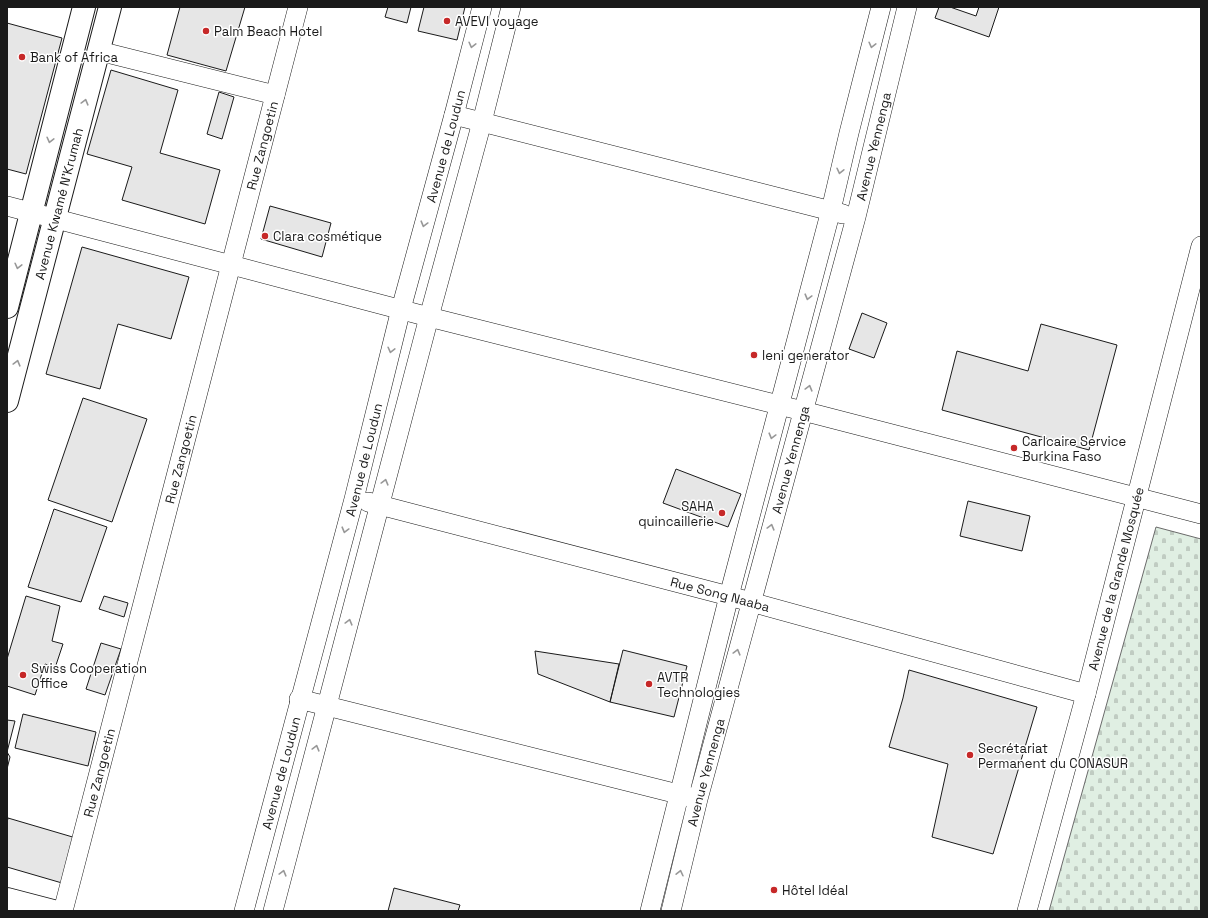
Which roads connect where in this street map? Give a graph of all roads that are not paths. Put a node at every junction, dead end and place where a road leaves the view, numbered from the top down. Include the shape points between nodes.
1 (84, 7) edge
2 (110, 7) edge
3 (298, 7) edge
4 (482, 7) edge
5 (511, 7) edge
6 (881, 7) edge
7 (907, 7) edge
8 (99, 51) junction
9 (275, 95) junction
10 (454, 115) junction
11 (482, 122) junction
12 (7, 206) edge
13 (831, 210) junction
14 (32, 212) junction
15 (856, 217) junction
16 (55, 218) junction
17 (1201, 246) edge
18 (231, 264) junction
19 (7, 307) edge
20 (401, 310) junction
21 (429, 317) junction
22 (7, 401) edge
23 (780, 405) junction
24 (803, 410) junction
25 (1136, 497) junction
26 (354, 499) junction
27 (380, 505) junction
28 (1201, 514) edge
29 (729, 596) junction
30 (751, 602) junction
31 (1086, 694) junction
32 (299, 699) junction
33 (327, 706) junction
34 (678, 794) junction
35 (698, 799) junction
36 (7, 899) edge
37 (53, 911) edge
38 (63, 911) edge
39 (244, 911) edge
40 (273, 911) edge
41 (650, 911) edge
42 (671, 911) edge
43 (1027, 911) edge

1 -> 14 main road, Avenue Kwamé N'Krumah
2 - 8 main road, Avenue Kwamé N'Krumah
3 - 9 street, Rue Zangoetin
4 -> 10 street, Avenue de Loudun
5 - 11 street, Avenue de Loudun
6 -> 13 street, Avenue Yennenga
7 - 15 street, Avenue Yennenga
8 - 9 street
16 -> 8 main road, Avenue Kwamé N'Krumah
9 - 18 street, Rue Zangoetin
10 - 11 street
10 -> 20 street, Avenue de Loudun
11 - 13 street
11 - 21 street, Avenue de Loudun
12 - 14 street
13 - 15 street
13 -> 23 street, Avenue Yennenga
14 - 16 street
14 -> 19 main road, Avenue Kwamé N'Krumah
24 -> 15 street, Avenue Yennenga
16 - 18 street
22 -> 16 main road, Avenue Kwamé N'Krumah
17 - 25 street, Avenue de la Grande Mosquée
18 - 20 street
18 - 38 street, Rue Zangoetin
20 - 21 street
20 -> 26 street, Avenue de Loudun
21 - 23 street
27 -> 21 street, Avenue de Loudun
23 - 24 street
23 -> 29 street, Avenue Yennenga
24 - 25 street
30 -> 24 street, Avenue Yennenga
25 - 28 street
25 - 31 street, Avenue de la Grande Mosquée
26 - 27 street, Rue Song Naaba
26 -> 32 street, Avenue de Loudun
27 - 29 street, Rue Song Naaba
33 -> 27 street, Avenue de Loudun
29 - 30 street, Rue Song Naaba
29 - 34 street, Avenue Yennenga
30 - 31 street, Rue Song Naaba
35 -> 30 street, Avenue Yennenga
31 - 43 street, Avenue de la Grande Mosquée
32 - 33 street
32 - 39 street, Avenue de Loudun
33 - 34 street
40 -> 33 street, Avenue de Loudun
34 - 35 street
34 - 41 street, Avenue Yennenga
42 -> 35 street, Avenue Yennenga
36 - 37 main road

